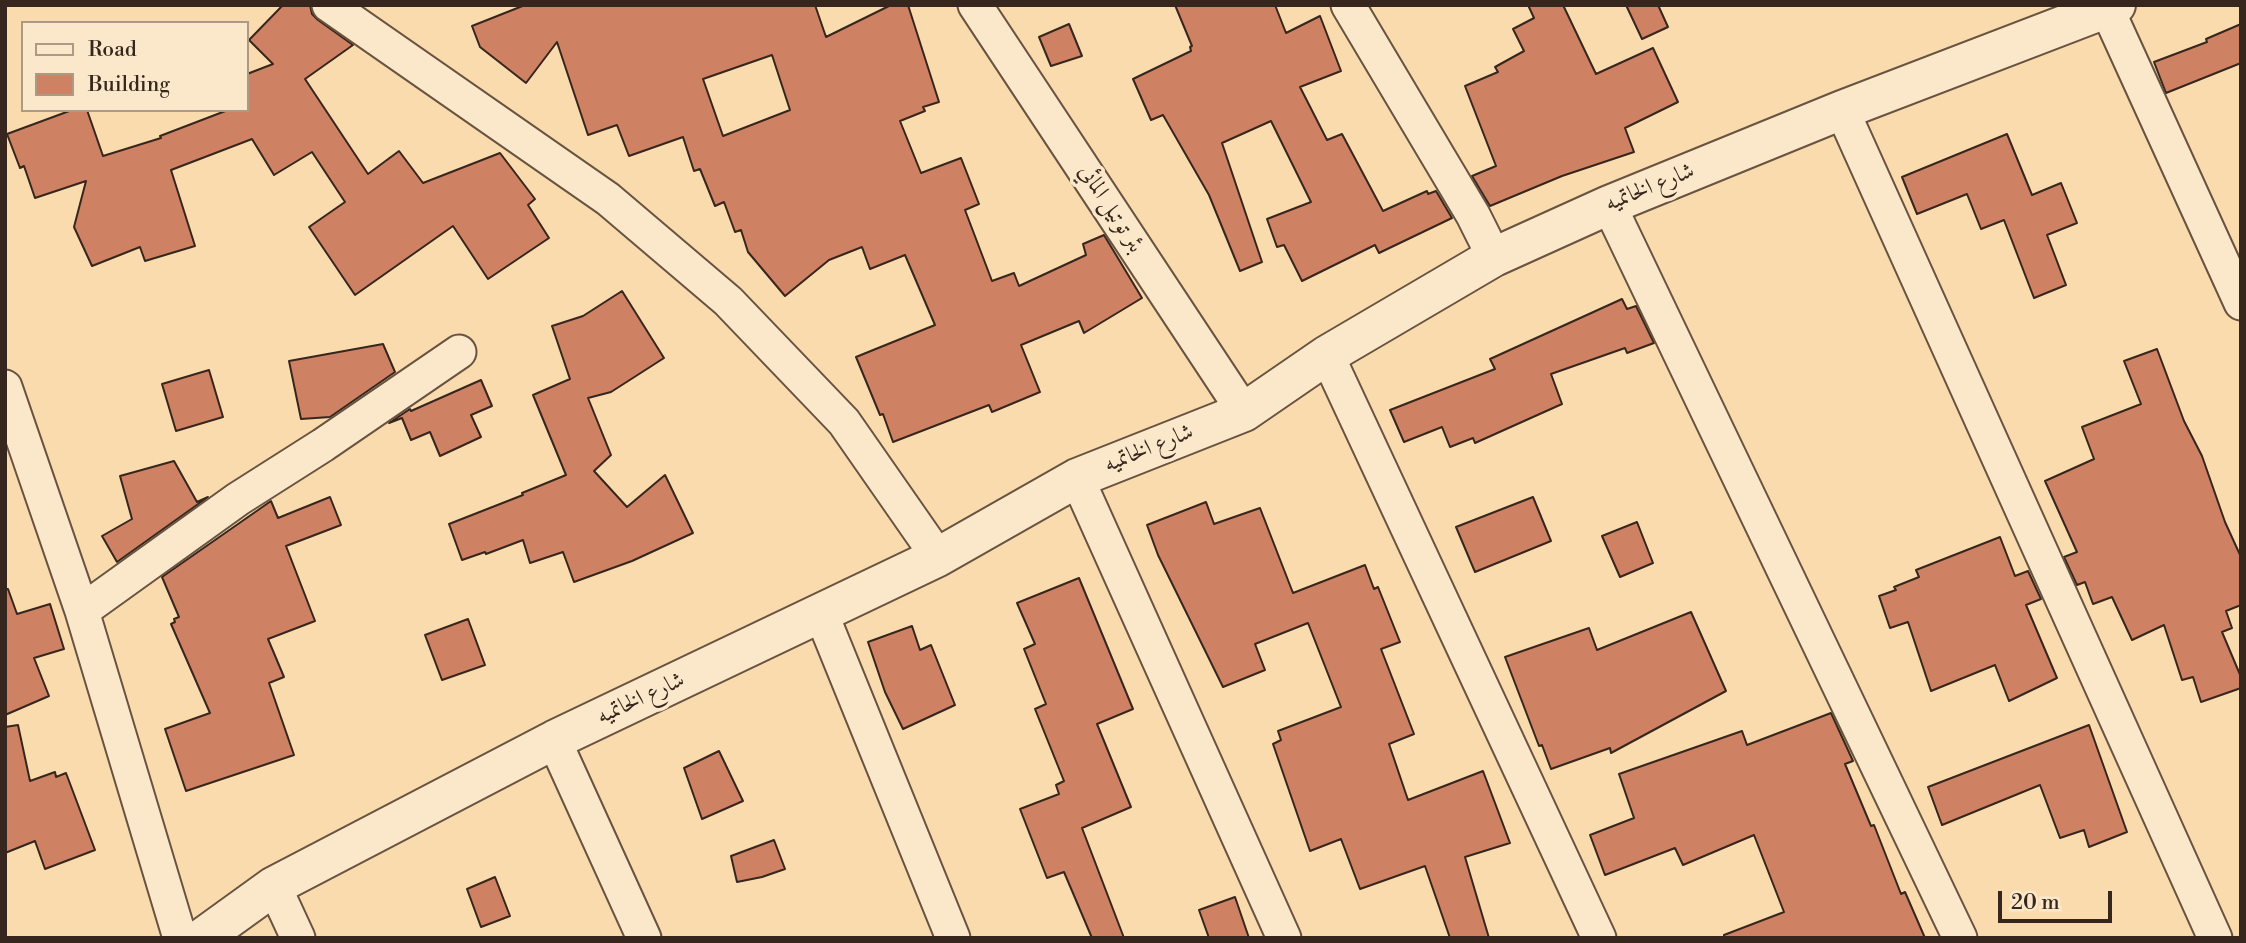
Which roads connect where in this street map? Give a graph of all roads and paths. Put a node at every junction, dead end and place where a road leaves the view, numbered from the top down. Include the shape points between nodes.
1 (329, 5) edge
2 (975, 5) edge
3 (2112, 7) edge
4 (1355, 8) edge
5 (1843, 110) junction
6 (1609, 205) junction
7 (1494, 257) junction
8 (2241, 303) edge
9 (459, 352) dead end
10 (1327, 355) junction
11 (5, 387) edge
12 (1244, 412) junction
13 (1077, 478) junction
14 (939, 557) junction
15 (82, 611) junction
16 (821, 613) junction
17 (554, 740) junction
18 (274, 886) junction
19 (180, 938) edge
20 (202, 938) edge
21 (298, 938) edge
22 (645, 938) edge
23 (953, 938) edge
24 (1284, 938) edge
25 (1599, 938) edge
26 (1960, 938) edge
27 (2215, 938) edge

1 - 14 street via 608,200 728,301 844,422
2 - 12 street, بئر توتيل المائي
3 - 5 street, شارع الخاتميه
3 - 8 street
4 - 7 street
5 - 6 street, شارع الخاتميه
5 - 27 street
6 - 7 street, شارع الخاتميه
6 - 26 street
7 - 10 street, شارع الخاتميه
9 - 15 street via 238,499
10 - 12 street, شارع الخاتميه
10 - 25 street
11 - 15 street
12 - 13 street, شارع الخاتميه
13 - 14 street, شارع الخاتميه
13 - 24 street
14 - 16 street, شارع الخاتميه
15 - 19 street
16 - 17 street, شارع الخاتميه
16 - 23 street
17 - 18 street, شارع الخاتميه
17 - 22 street
18 - 20 street, شارع الخاتميه
18 - 21 street

